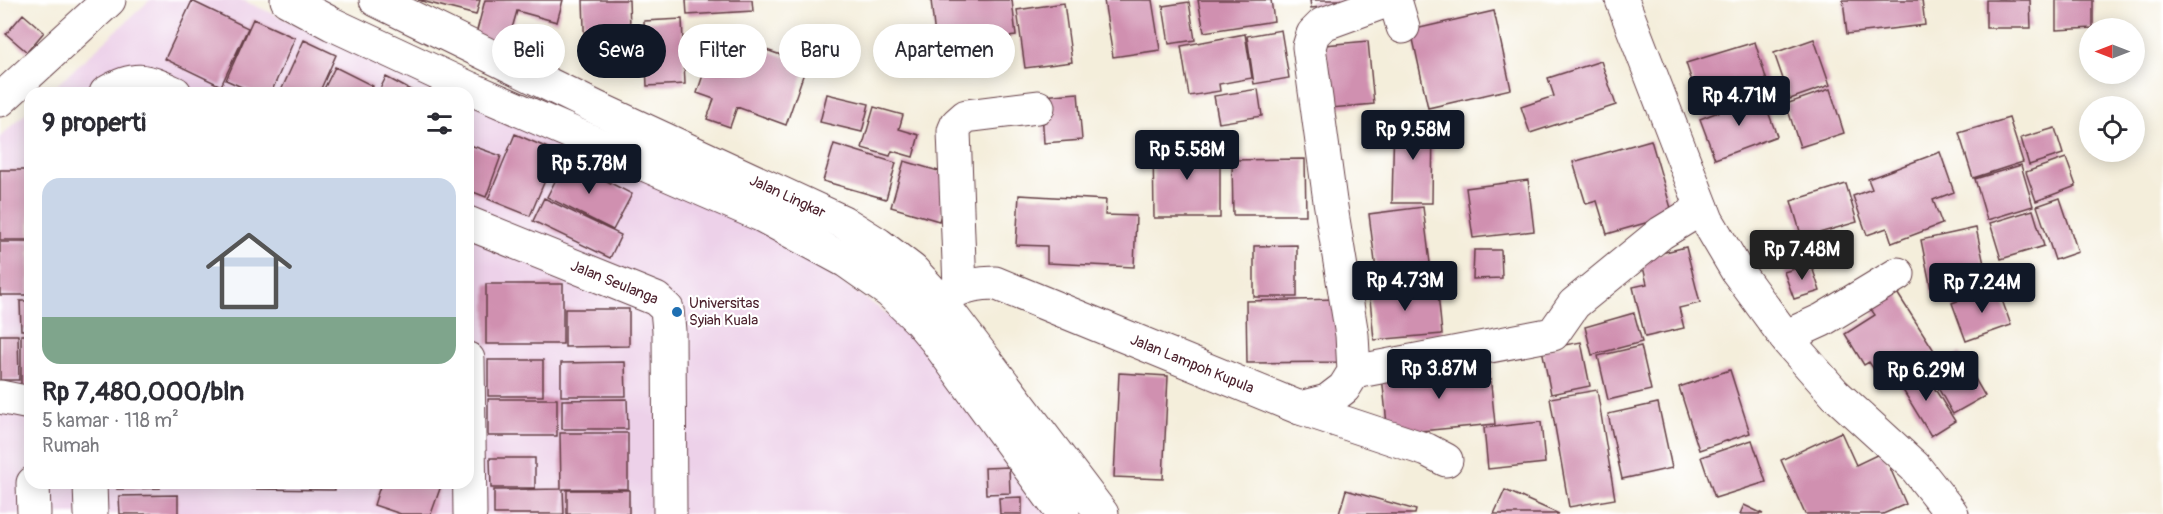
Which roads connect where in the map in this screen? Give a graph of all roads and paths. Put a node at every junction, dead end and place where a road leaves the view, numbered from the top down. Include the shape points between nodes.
1 (109, 0) edge
2 (287, 0) edge
3 (376, 0) edge
4 (1622, 0) edge
5 (1396, 9) edge
6 (116, 87) edge
7 (161, 87) edge
8 (469, 87) edge
9 (474, 89) edge
10 (0, 100) edge
11 (1038, 107) dead end
12 (1702, 208) junction
13 (474, 225) edge
14 (1898, 274) dead end
15 (939, 302) junction
16 (1785, 337) junction
17 (1354, 372) junction
18 (0, 397) edge
19 (24, 402) edge
20 (1299, 408) junction
21 (1446, 460) dead end
22 (33, 489) edge
23 (90, 489) edge
24 (470, 489) edge
25 (34, 514) edge
26 (91, 514) edge
27 (470, 514) edge
28 (670, 514) edge
29 (1063, 514) edge
30 (1101, 514) edge
31 (1952, 514) edge

1 - 10 street
2 - 8 street
3 - 15 street, Jalan Lingkar via 843,222 912,270
4 - 12 street
5 - 17 street via 1323,24 1312,34 1309,47 1352,335
6 - 7 street via 144,80
9 - 15 street via 761,215 846,261 890,292
11 - 15 street via 966,116 957,124
12 - 16 street via 1737,271
12 - 17 street via 1661,233 1574,304 1553,334
13 - 28 street, Jalan Seulanga via 656,299 667,309
14 - 16 street via 1822,320
15 - 20 street, Jalan Lampoh Kupula via 977,283 995,283
15 - 29 street via 935,339
15 - 30 street, Jalan Lingkar
16 - 31 street via 1835,394 1915,467
17 - 20 street via 1344,388 1327,401
18 - 19 street
20 - 21 street, Jalan Lampoh Kupula via 1427,450
22 - 25 street
23 - 26 street
24 - 27 street

